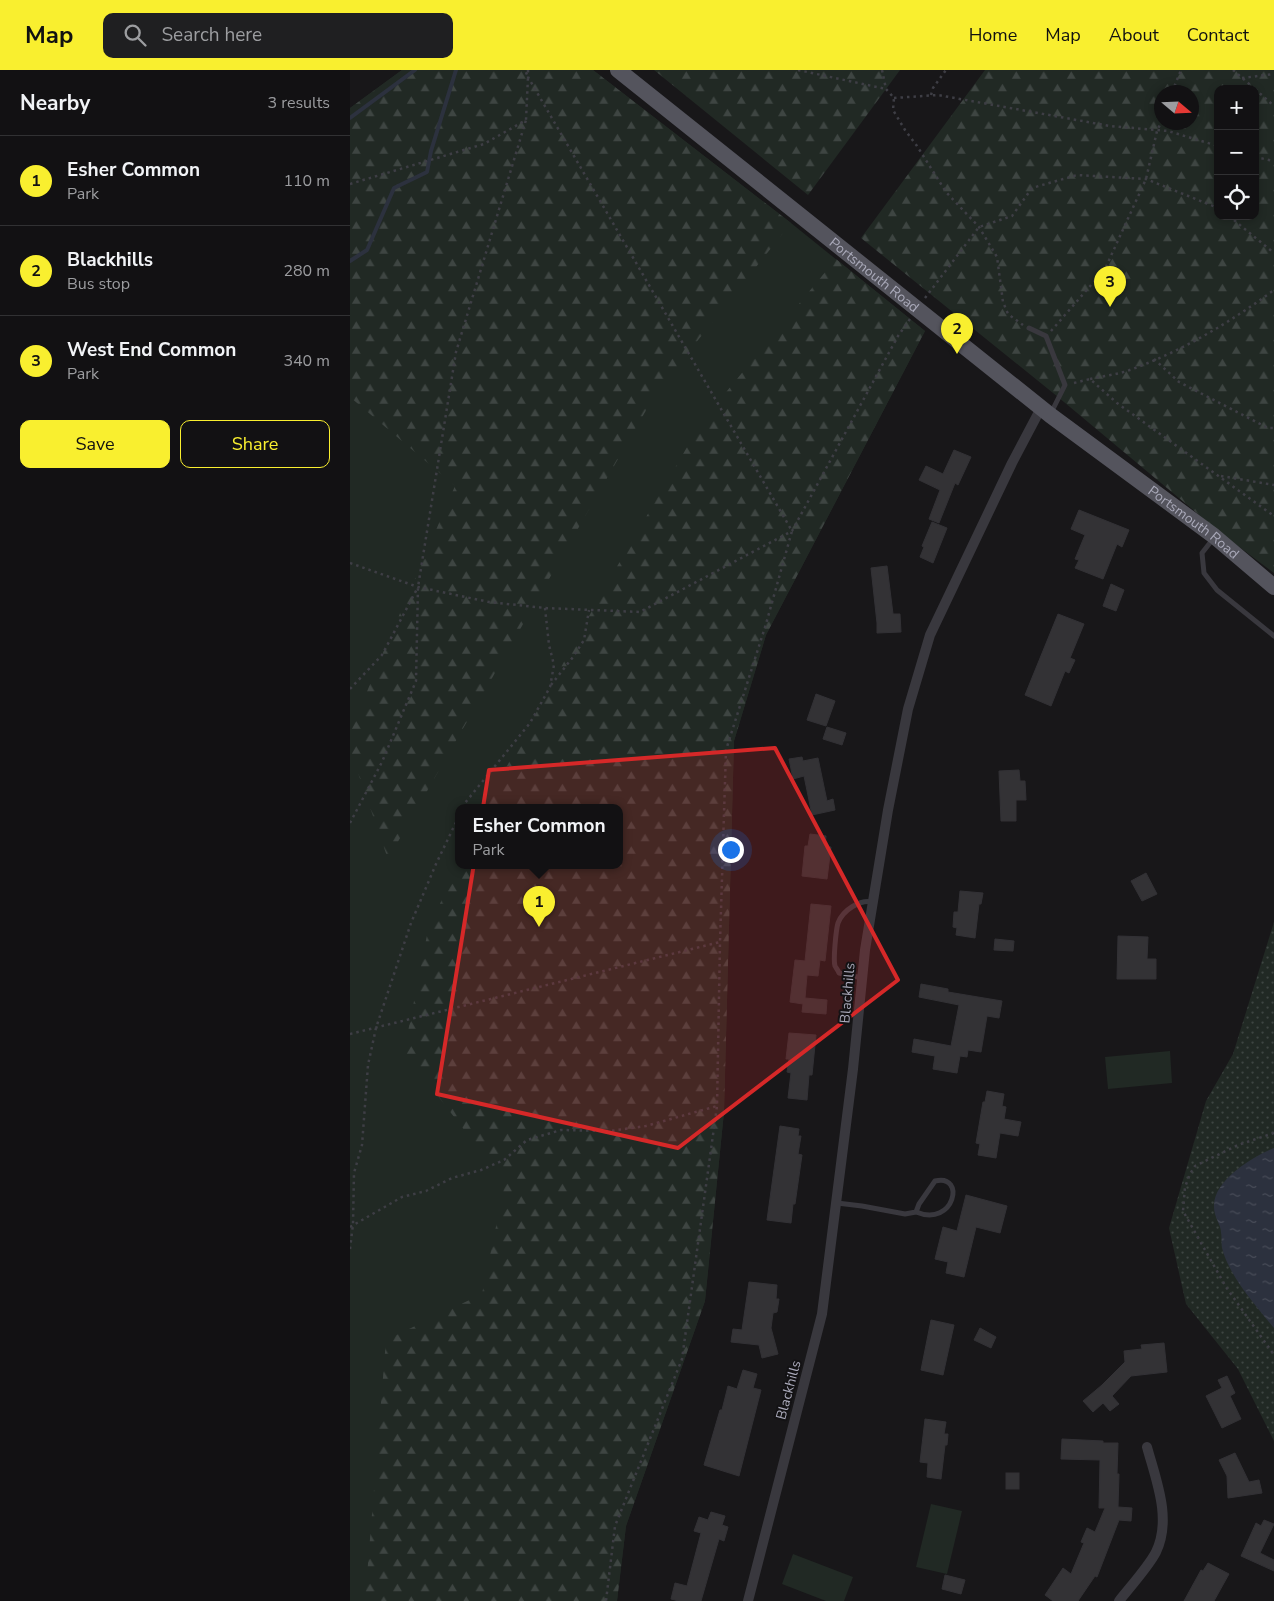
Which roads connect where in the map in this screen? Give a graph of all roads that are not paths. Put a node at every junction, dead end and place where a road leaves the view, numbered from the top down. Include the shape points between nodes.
1 (618, 70) edge
2 (1029, 328) road end
3 (1046, 412) junction
4 (1214, 536) junction
5 (1274, 587) edge
6 (1274, 636) edge
7 (873, 902) junction
8 (862, 978) junction
9 (837, 1203) junction
10 (916, 1212) junction
11 (1147, 1447) dead end
12 (748, 1601) edge
13 (1119, 1601) edge

1 - 3 main road, Portsmouth Road
2 - 3 lane via 1046,336 1065,386
3 - 4 main road, Portsmouth Road
3 - 7 street, Blackhills via 1012,463 928,642 899,749
4 - 5 main road, Portsmouth Road
4 - 6 lane via 1202,554 1204,573 1217,590
7 - 8 street, Blackhills
7 - 8 lane via 852,907 838,923 834,965 839,973
8 - 9 street, Blackhills
9 - 10 lane via 905,1214
9 - 12 street, Blackhills via 822,1314
10 - 10 lane via 936,1181 950,1183 954,1193 947,1208 934,1215
11 - 13 street via 1164,1521 1161,1539 1155,1554

